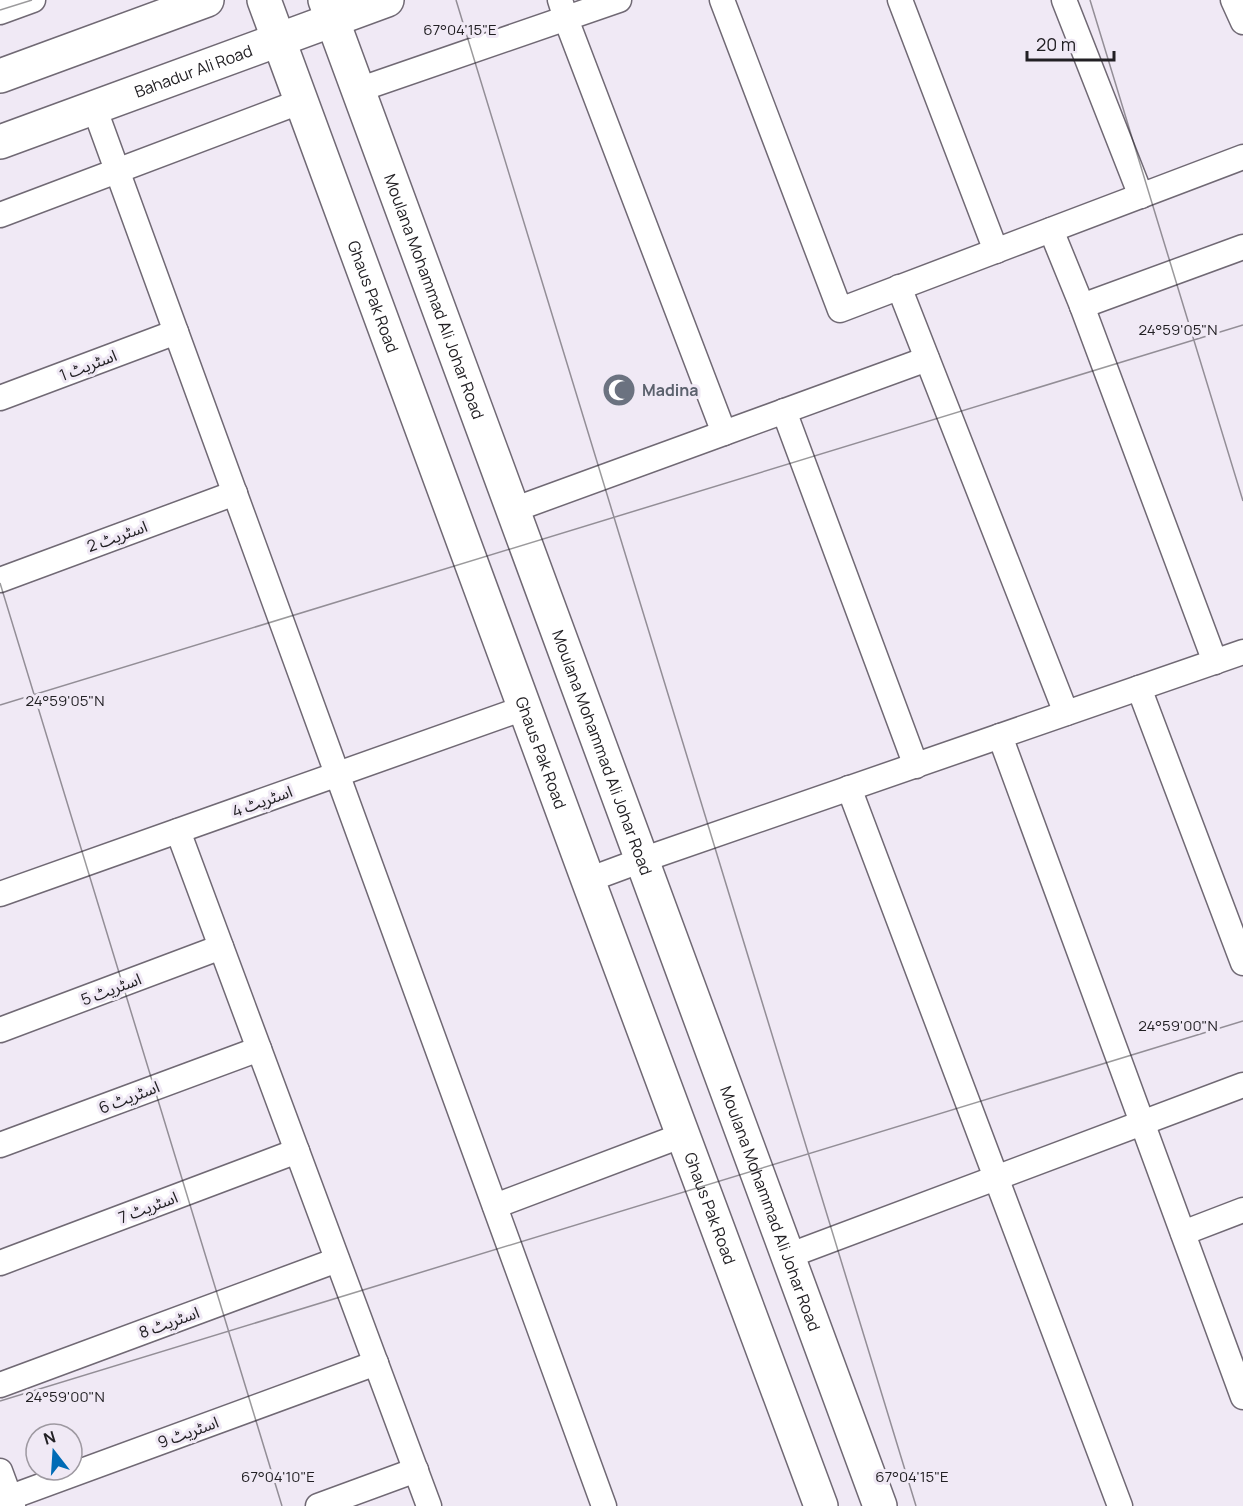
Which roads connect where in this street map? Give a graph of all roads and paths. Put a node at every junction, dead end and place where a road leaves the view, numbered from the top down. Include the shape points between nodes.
1 (33, 0) edge
2 (207, 0) edge
3 (264, 0) edge
4 (387, 0) edge
5 (619, 0) edge
6 (722, 0) edge
7 (900, 0) edge
8 (1064, 0) edge
9 (1233, 0) edge
10 (328, 10) edge
11 (563, 10) edge
12 (0, 12) edge
13 (1243, 22) edge
14 (278, 40) junction
15 (0, 76) edge
16 (358, 90) junction
17 (302, 101) junction
18 (94, 107) junction
19 (0, 142) edge
20 (1243, 157) edge
21 (117, 171) junction
22 (1141, 196) junction
23 (0, 214) edge
24 (1051, 230) junction
25 (1243, 247) edge
26 (996, 251) junction
27 (900, 287) junction
28 (1082, 306) junction
29 (176, 332) junction
30 (927, 359) junction
31 (0, 398) edge
32 (784, 411) junction
33 (724, 433) junction
34 (235, 492) junction
35 (513, 510) junction
36 (0, 580) edge
37 (1243, 652) edge
38 (1215, 662) junction
39 (1139, 688) junction
40 (524, 708) junction
41 (1066, 713) junction
42 (1000, 736) junction
43 (916, 765) junction
44 (338, 774) junction
45 (849, 789) junction
46 (178, 831) junction
47 (642, 861) junction
48 (588, 880) junction
49 (0, 894) edge
50 (221, 947) junction
51 (1243, 963) edge
52 (0, 1030) edge
53 (259, 1049) junction
54 (1243, 1085) edge
55 (1142, 1123) junction
56 (682, 1135) junction
57 (0, 1145) edge
58 (297, 1151) junction
59 (996, 1178) junction
60 (495, 1206) junction
61 (1243, 1210) edge
62 (1183, 1233) junction
63 (788, 1256) junction
64 (337, 1260) junction
65 (0, 1263) edge
66 (376, 1363) junction
67 (0, 1385) edge
68 (1243, 1397) edge
69 (416, 1470) junction
70 (0, 1471) edge
71 (8, 1502) edge
72 (318, 1506) edge
73 (429, 1506) edge
74 (604, 1506) edge
75 (821, 1506) edge
76 (880, 1506) edge
77 (1120, 1506) edge

1 - 12 street
2 - 15 main road
3 - 14 main road, Ghaus Pak Road
4 - 10 main road, Bahadur Ali Road
5 - 11 street
6 - 27 street via 840,310
7 - 26 street
8 - 22 street
9 - 13 street
10 - 14 main road, Bahadur Ali Road
10 - 16 main road, Moulana Mohammad Ali Johar Road
11 - 16 street
11 - 33 street
14 - 17 main road, Ghaus Pak Road
14 - 18 main road, Bahadur Ali Road
16 - 35 main road, Moulana Mohammad Ali Johar Road
17 - 21 street
17 - 40 main road, Ghaus Pak Road
18 - 19 main road, Bahadur Ali Road
18 - 21 street
20 - 22 street
21 - 23 street
21 - 29 street
22 - 24 street
24 - 26 street
24 - 28 street
25 - 28 street
26 - 27 street
27 - 30 street
28 - 38 street
29 - 31 street, اسٹریٹ 1
29 - 34 street
30 - 32 street
30 - 41 street
32 - 33 street
32 - 43 street
33 - 35 street
34 - 36 street, اسٹریٹ 2
34 - 44 street
35 - 47 main road, Moulana Mohammad Ali Johar Road
37 - 38 street
38 - 39 street
39 - 41 street
39 - 51 street
40 - 44 street, اسٹریٹ 4
40 - 48 main road, Ghaus Pak Road
41 - 42 street
42 - 43 street
42 - 55 street
43 - 45 street
44 - 46 street, اسٹریٹ 4
44 - 60 street
45 - 47 street
45 - 59 street
46 - 49 street, اسٹریٹ 4
46 - 50 street
47 - 48 street
47 - 63 main road, Moulana Mohammad Ali Johar Road
48 - 56 main road, Ghaus Pak Road
50 - 52 street, اسٹریٹ 5
50 - 53 street
53 - 57 street, اسٹریٹ 6
53 - 58 street
54 - 55 street
55 - 59 street
55 - 62 street
56 - 60 street
56 - 75 main road, Ghaus Pak Road
58 - 64 street
58 - 65 street, اسٹریٹ 7
59 - 63 street
59 - 77 street
60 - 74 street
61 - 62 street
62 - 68 street
63 - 76 main road, Moulana Mohammad Ali Johar Road
64 - 66 street
64 - 67 street, اسٹریٹ 8
66 - 69 street
66 - 71 street, اسٹریٹ 9
69 - 72 street
69 - 73 street
70 - 71 street

